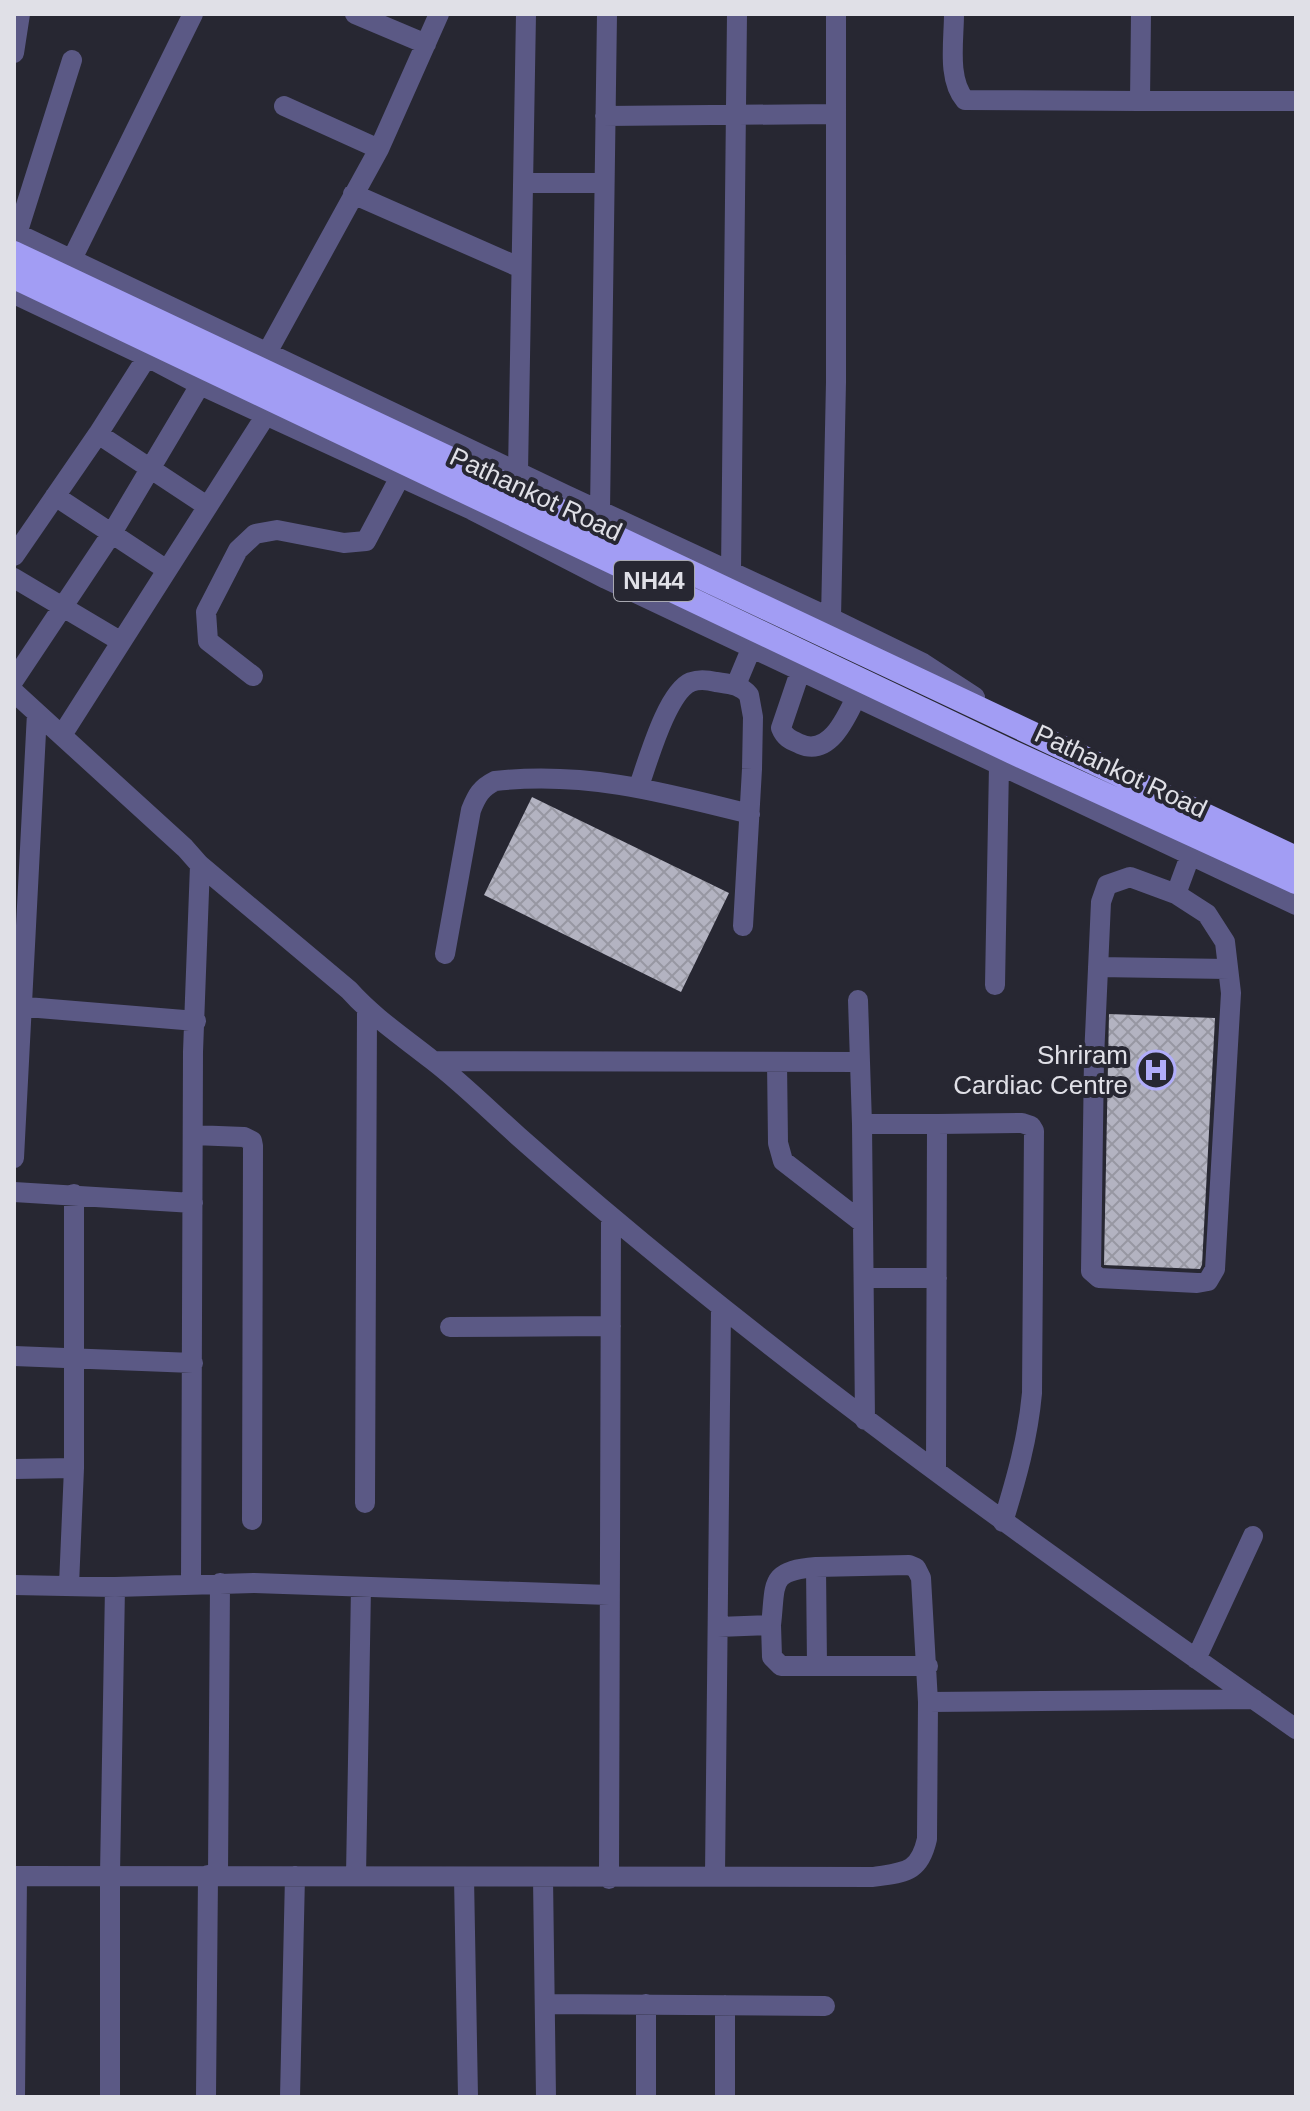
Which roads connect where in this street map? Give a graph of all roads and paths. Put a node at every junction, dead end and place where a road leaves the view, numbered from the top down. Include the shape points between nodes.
1 (20, 14) edge
2 (193, 14) edge
3 (355, 14) edge
4 (439, 14) edge
5 (526, 14) edge
6 (607, 14) edge
7 (737, 14) edge
8 (836, 14) edge
9 (954, 14) edge
10 (1141, 14) edge
11 (426, 44) junction
12 (14, 53) edge
13 (72, 60) dead end
14 (1140, 101) junction
15 (1296, 101) edge
16 (284, 106) dead end
17 (836, 114) junction
18 (738, 115) junction
19 (605, 116) junction
20 (379, 149) junction
21 (523, 183) junction
22 (604, 183) junction
23 (353, 194) junction
24 (15, 240) edge
25 (72, 259) junction
26 (521, 268) junction
27 (14, 277) edge
28 (14, 294) edge
29 (268, 351) junction
30 (147, 357) junction
31 (200, 385) junction
32 (266, 415) junction
33 (98, 434) junction
34 (151, 468) junction
35 (518, 472) junction
36 (400, 477) junction
37 (55, 496) junction
38 (207, 506) junction
39 (600, 511) junction
40 (112, 533) junction
41 (14, 556) edge
42 (167, 570) junction
43 (731, 572) junction
44 (14, 578) edge
45 (62, 607) junction
46 (831, 618) junction
47 (755, 639) junction
48 (120, 641) junction
49 (800, 672) junction
50 (253, 676) dead end
51 (14, 680) edge
52 (736, 685) junction
53 (860, 690) junction
54 (14, 692) edge
55 (37, 713) junction
56 (1023, 730) junction
57 (62, 735) junction
58 (999, 765) junction
59 (23, 781) edge
60 (639, 786) junction
61 (750, 814) junction
62 (1190, 856) junction
63 (1296, 858) edge
64 (22, 863) edge
65 (200, 865) junction
66 (1296, 882) edge
67 (1176, 894) junction
68 (1296, 905) edge
69 (743, 926) dead end
70 (20, 934) edge
71 (445, 954) dead end
72 (1098, 967) junction
73 (1228, 969) junction
74 (995, 985) dead end
75 (858, 1000) dead end
76 (18, 1006) edge
77 (367, 1010) junction
78 (196, 1021) junction
79 (434, 1061) junction
80 (777, 1062) junction
81 (859, 1062) junction
82 (862, 1124) junction
83 (937, 1124) junction
84 (193, 1135) junction
85 (14, 1158) edge
86 (14, 1192) edge
87 (74, 1194) junction
88 (193, 1203) junction
89 (611, 1219) junction
90 (863, 1223) junction
91 (864, 1278) junction
92 (937, 1278) junction
93 (721, 1308) junction
94 (611, 1326) junction
95 (450, 1327) dead end
96 (14, 1356) edge
97 (75, 1358) junction
98 (193, 1363) junction
99 (865, 1420) junction
100 (74, 1468) junction
101 (14, 1469) edge
102 (936, 1471) junction
103 (365, 1503) dead end
104 (252, 1520) dead end
105 (1003, 1522) junction
106 (1253, 1536) dead end
107 (816, 1567) junction
108 (220, 1583) junction
109 (191, 1584) junction
110 (14, 1585) edge
111 (69, 1585) junction
112 (115, 1587) junction
113 (361, 1587) junction
114 (609, 1595) junction
115 (771, 1625) junction
116 (718, 1627) junction
117 (1196, 1659) junction
118 (817, 1666) junction
119 (928, 1666) junction
120 (1254, 1699) junction
121 (928, 1702) junction
122 (1296, 1729) edge
123 (110, 1874) junction
124 (213, 1875) junction
125 (715, 1875) junction
126 (16, 1876) edge
127 (295, 1876) junction
128 (356, 1876) junction
129 (464, 1877) junction
130 (543, 1878) junction
131 (609, 1879) junction
132 (545, 2004) junction
133 (646, 2004) junction
134 (725, 2005) junction
135 (825, 2006) dead end
136 (15, 2097) edge
137 (110, 2097) edge
138 (206, 2097) edge
139 (290, 2097) edge
140 (460, 2097) edge
141 (468, 2097) edge
142 (546, 2097) edge
143 (646, 2097) edge
144 (725, 2097) edge

1 - 12 street
2 - 25 street
3 - 11 street
4 - 11 street
5 - 21 street
6 - 19 street
7 - 18 street
8 - 17 street
9 - 14 street via 954,74 965,100
10 - 14 street
11 - 20 street
13 - 24 street
14 - 15 street
16 - 20 street
17 - 18 street
17 - 46 street
18 - 19 street
18 - 43 street
19 - 22 street
20 - 23 street
21 - 22 street
21 - 26 street
22 - 39 street
23 - 26 street
23 - 29 street
24 - 25 street
24 - 56 highway, NH44
25 - 29 street
26 - 35 street
27 - 47 highway, Pathankot Road / NH44
28 - 30 street
29 - 35 street
30 - 31 street
30 - 33 street
31 - 32 street
31 - 34 street
32 - 36 street
32 - 38 street
33 - 34 street
33 - 37 street
34 - 38 street
34 - 40 street
35 - 39 street
36 - 47 street via 606,579
36 - 50 street via 366,541 344,543 277,530 255,534 238,550 206,612 208,641
37 - 40 street
37 - 41 street
38 - 42 street
39 - 43 street
40 - 42 street
40 - 45 street
42 - 48 street
43 - 46 street
44 - 45 street
45 - 48 street
45 - 51 street
46 - 56 street via 923,663
47 - 49 street
47 - 52 street
47 - 53 highway, Pathankot Road / NH44
48 - 57 street
49 - 53 street
49 - 53 street via 781,723 783,735 814,748 834,736
52 - 60 street via 706,680 683,688 673,700
52 - 61 street via 752,702
53 - 58 street
53 - 66 highway, Pathankot Road / NH44
54 - 55 street
55 - 57 street
55 - 59 street
56 - 63 highway, NH44
57 - 65 street
58 - 62 street
58 - 74 street
59 - 64 street
60 - 61 street
60 - 71 street via 520,778 483,787 469,822
61 - 69 street
62 - 67 street
62 - 68 street
64 - 70 street
65 - 77 street
65 - 78 street
67 - 72 street via 1130,877 1107,885 1101,902
67 - 73 street via 1207,914 1225,942
70 - 76 street
72 - 73 street
72 - 73 street via 1091,1271 1099,1278 1197,1283 1208,1281 1215,1269 1231,993
75 - 81 street
76 - 78 street
76 - 85 street
77 - 79 street
77 - 103 street
78 - 84 street
79 - 80 street
79 - 89 street
80 - 81 street
80 - 90 street via 783,1161
81 - 82 street
82 - 83 street
82 - 90 street
83 - 92 street
83 - 105 street via 1022,1123 1034,1131 1032,1393
84 - 88 street
84 - 104 street via 244,1137 253,1146
86 - 87 street
87 - 88 street
87 - 97 street
88 - 98 street
89 - 93 street
89 - 94 street
90 - 91 street
91 - 92 street
91 - 99 street
92 - 102 street
93 - 99 street
93 - 116 street
94 - 95 street
94 - 114 street
96 - 97 street
97 - 98 street
97 - 100 street
98 - 109 street
99 - 102 street
100 - 101 street
100 - 111 street
102 - 105 street
105 - 117 street
106 - 117 street
107 - 115 street via 791,1569 781,1576
107 - 118 street
107 - 119 street via 916,1568
108 - 109 street
108 - 113 street
108 - 124 street
109 - 112 street
110 - 111 street
111 - 112 street
112 - 123 street
113 - 114 street
113 - 128 street
114 - 131 street
115 - 116 street
115 - 118 street via 776,1662
116 - 125 street
117 - 120 street
118 - 119 street
119 - 121 street
120 - 121 street
120 - 122 street
121 - 125 street via 927,1839 916,1866 873,1877
123 - 124 street
123 - 126 street
123 - 137 street
124 - 127 street
124 - 138 street
125 - 131 street
126 - 136 street
127 - 128 street
127 - 139 street
128 - 129 street
129 - 130 street
129 - 141 street
130 - 131 street
130 - 132 street
132 - 133 street
132 - 142 street
133 - 134 street
133 - 143 street
134 - 135 street
134 - 144 street
140 - 141 street

